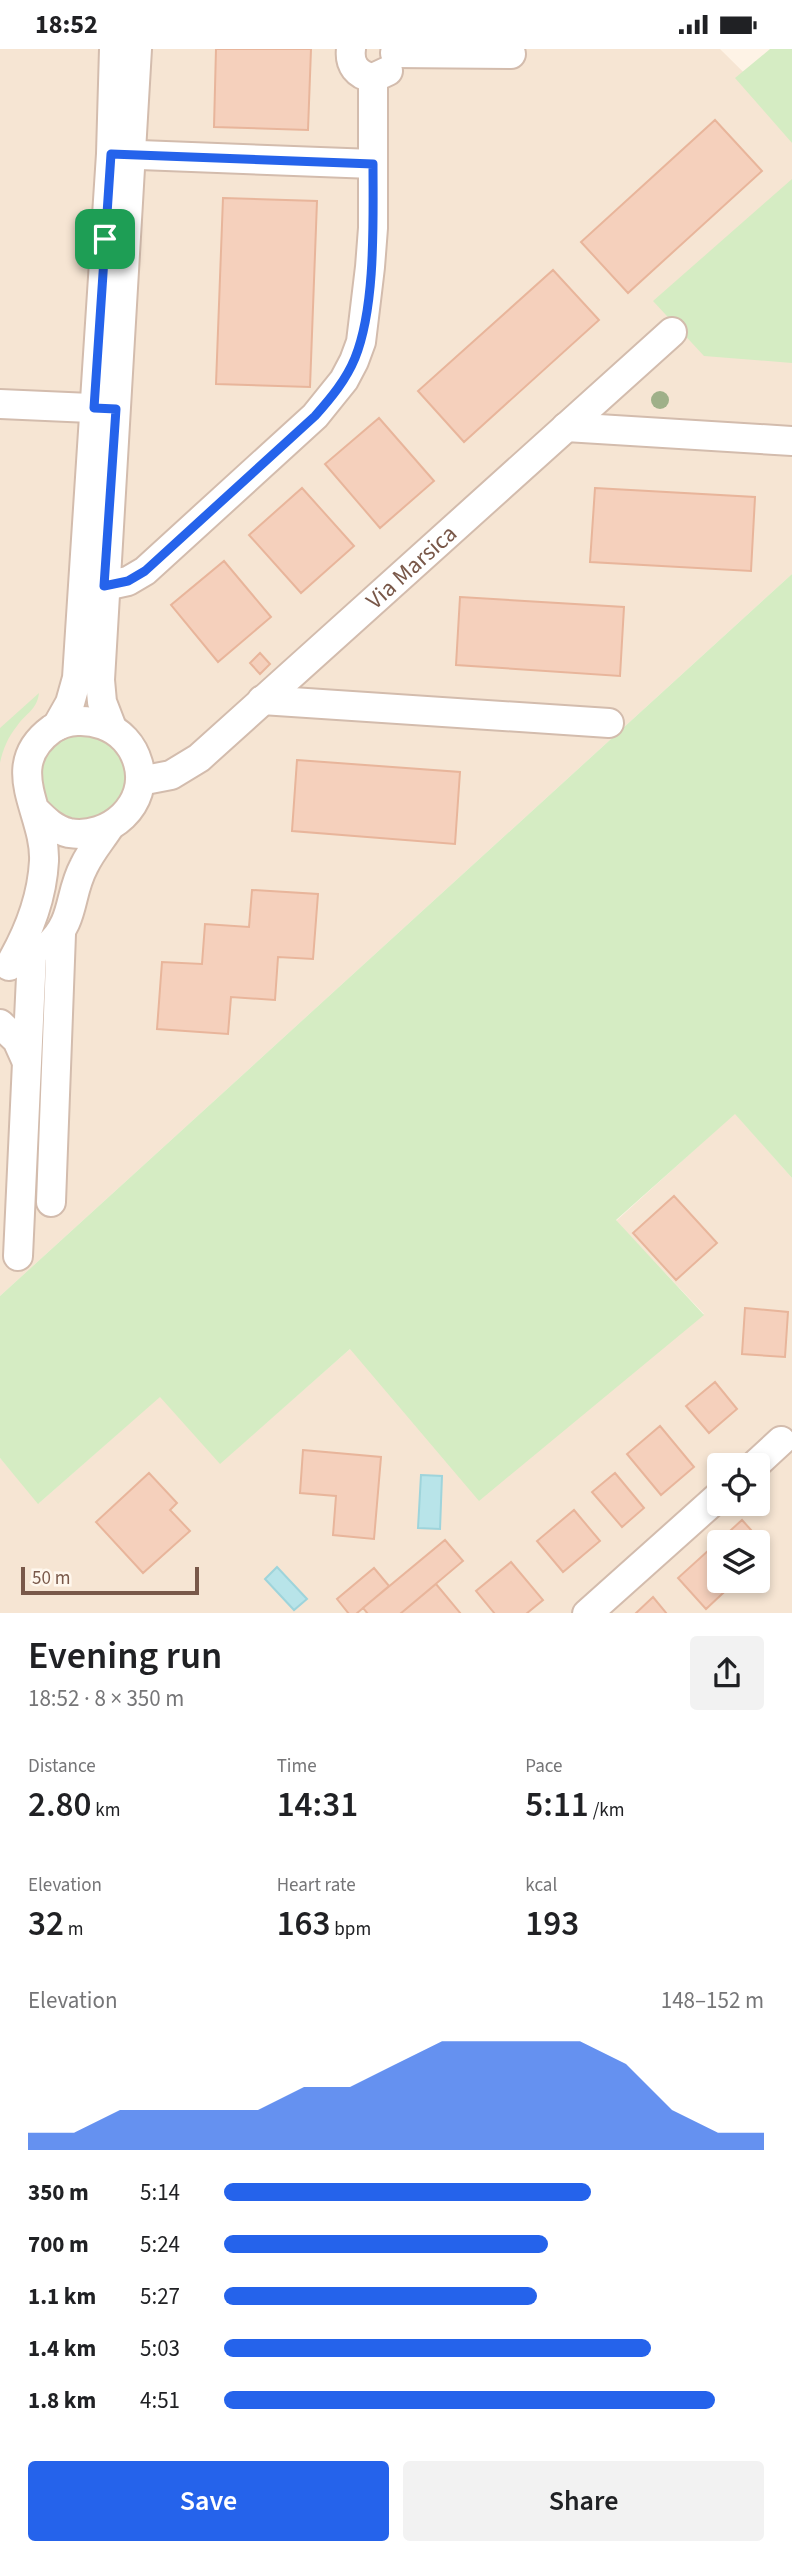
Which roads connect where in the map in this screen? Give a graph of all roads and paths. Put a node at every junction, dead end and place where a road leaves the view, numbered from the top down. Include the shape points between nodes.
1 (114, 49) edge
2 (137, 49) edge
3 (351, 49) edge
4 (394, 51) edge
5 (511, 54) dead end
6 (373, 78) junction
7 (122, 154) junction
8 (373, 164) junction
9 (671, 332) dead end
10 (0, 404) edge
11 (105, 409) junction
12 (566, 427) junction
13 (792, 440) edge
14 (93, 588) junction
15 (262, 701) junction
16 (609, 723) dead end
17 (57, 726) junction
18 (112, 728) junction
19 (140, 781) junction
20 (35, 810) junction
21 (108, 828) junction
22 (61, 934) junction
23 (14, 965) edge
24 (0, 1024) edge
25 (26, 1060) junction
26 (22, 1152) junction
27 (54, 1154) junction
28 (51, 1202) dead end
29 (18, 1256) edge
30 (781, 1441) dead end
31 (768, 1453) edge
32 (707, 1507) edge
33 (587, 1613) edge

1 - 7 street
2 - 7 street
3 - 6 street via 355,69
4 - 5 street
4 - 6 street via 387,73
6 - 8 street
7 - 8 street
7 - 11 street
8 - 14 street via 367,306 361,342 344,380 315,416 145,571 128,581
9 - 12 street, Via Marsica
10 - 11 street
11 - 14 street
12 - 13 street
12 - 15 street, Via Marsica
14 - 17 street via 78,678 71,703
14 - 18 street via 100,691
15 - 16 street
15 - 19 street, Via Marsica via 190,765 171,775
17 - 18 street via 74,721
17 - 20 street via 42,737 25,771
18 - 19 street via 133,751
19 - 21 street via 124,817
20 - 21 street via 67,833 88,834
20 - 23 street via 44,861 37,908
21 - 22 street via 83,867
22 - 23 street via 45,950
22 - 27 street
23 - 25 street
24 - 25 street via 17,1040
25 - 26 street
26 - 27 street
26 - 29 street
27 - 28 street
30 - 31 street
32 - 33 street

